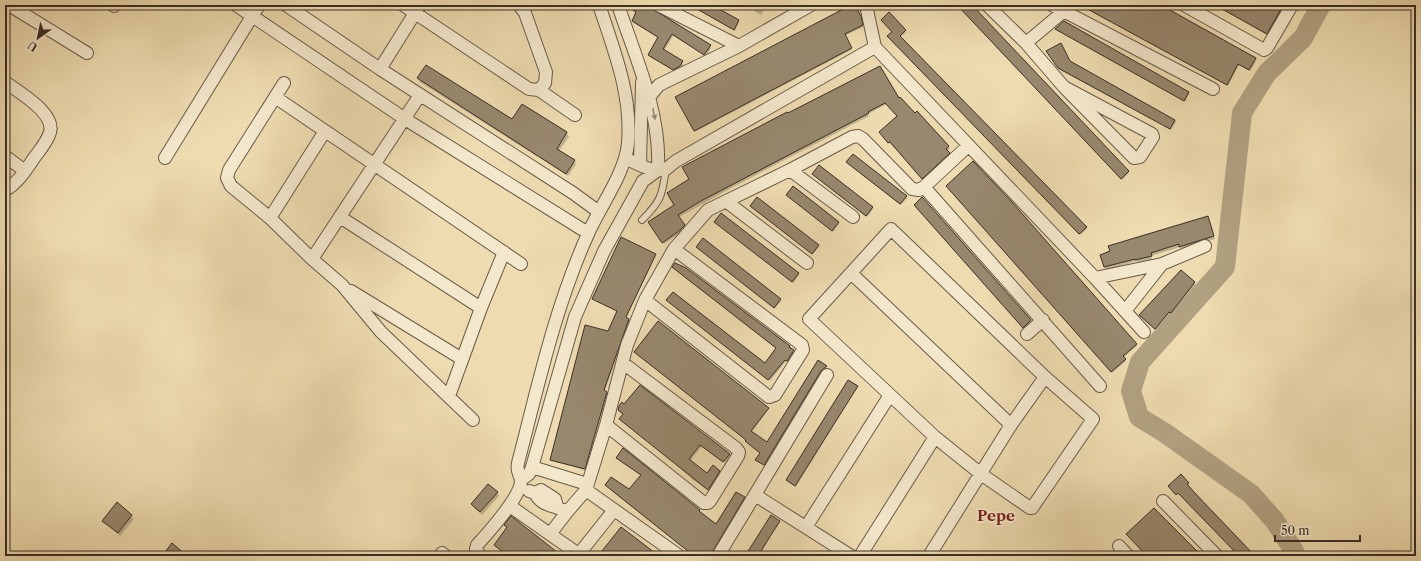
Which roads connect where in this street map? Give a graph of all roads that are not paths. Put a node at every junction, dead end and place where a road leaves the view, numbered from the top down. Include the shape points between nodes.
1 (9, 5) edge
2 (236, 5) edge
3 (259, 5) edge
4 (286, 5) edge
5 (403, 5) edge
6 (519, 5) edge
7 (600, 5) edge
8 (618, 5) edge
9 (658, 5) edge
10 (866, 5) edge
11 (987, 5) edge
12 (1052, 5) edge
13 (1184, 5) edge
14 (1292, 5) edge
15 (804, 6) edge
16 (1066, 8) edge
17 (417, 9) edge
18 (252, 17) junction
19 (1026, 43) junction
20 (739, 46) junction
21 (875, 47) junction
22 (87, 53) dead end
23 (380, 69) junction
24 (642, 77) junction
25 (670, 79) junction
26 (5, 82) edge
27 (284, 83) dead end
28 (1064, 87) junction
29 (1213, 89) dead end
30 (539, 90) junction
31 (420, 95) junction
32 (650, 96) junction
33 (275, 97) junction
34 (575, 115) dead end
35 (405, 119) junction
36 (326, 131) junction
37 (968, 146) junction
38 (5, 156) edge
39 (165, 158) dead end
40 (625, 158) junction
41 (375, 164) junction
42 (640, 165) junction
43 (662, 169) junction
44 (790, 170) junction
45 (25, 171) junction
46 (924, 187) junction
47 (5, 190) edge
48 (727, 202) junction
49 (600, 212) junction
50 (340, 217) junction
51 (853, 217) dead end
52 (270, 218) junction
53 (642, 220) dead end
54 (588, 232) junction
55 (1205, 246) dead end
56 (674, 248) junction
57 (504, 252) junction
58 (312, 259) junction
59 (807, 263) dead end
60 (521, 264) dead end
61 (1162, 264) junction
62 (851, 273) junction
63 (1095, 278) junction
64 (342, 285) junction
65 (645, 300) junction
66 (481, 308) junction
67 (1125, 311) junction
68 (1043, 320) junction
69 (1144, 332) dead end
70 (1027, 334) dead end
71 (462, 359) junction
72 (623, 363) junction
73 (827, 375) dead end
74 (1045, 378) junction
75 (1100, 386) dead end
76 (890, 395) junction
77 (449, 396) junction
78 (473, 420) dead end
79 (606, 425) junction
80 (1011, 425) junction
81 (936, 437) junction
82 (532, 468) junction
83 (981, 474) junction
84 (520, 484) junction
85 (587, 487) junction
86 (755, 495) junction
87 (1163, 501) dead end
88 (510, 506) junction
89 (562, 509) junction
90 (614, 510) junction
91 (806, 527) junction
92 (550, 534) junction
93 (1118, 546) dead end
94 (580, 555) edge
95 (678, 555) dead end
96 (480, 556) edge
97 (718, 556) edge
98 (851, 556) edge
99 (860, 556) edge
100 (929, 556) edge
101 (1128, 556) edge
102 (1217, 556) edge

1 - 22 street
2 - 18 street
3 - 18 street
4 - 23 street
5 - 17 street
6 - 30 street via 525,13 546,72 545,83
7 - 40 street via 623,79 630,120
8 - 24 street
9 - 20 street
10 - 21 street
11 - 19 street
12 - 16 street
13 - 14 street via 1264,50
15 - 20 street
16 - 19 street
16 - 29 street
17 - 23 street
17 - 30 street via 529,89
18 - 35 street
18 - 39 street
19 - 28 street
20 - 25 street
21 - 37 street
21 - 43 street
23 - 31 street
24 - 25 street
24 - 32 street
24 - 42 street
25 - 32 street via 659,85
26 - 45 street via 49,119 50,134
27 - 33 street
28 - 28 street via 1134,158 1140,157 1153,137 1152,134
30 - 34 street
31 - 35 street
31 - 49 street
32 -> 43 street
33 - 36 street
33 - 52 street via 227,174 231,186
35 - 41 street
35 - 54 street
36 - 41 street
36 - 52 street
37 - 46 street
37 - 63 street
38 - 45 street
40 - 42 street
40 - 49 street
41 - 50 street
41 - 57 street
42 - 43 street
43 - 53 lane via 661,198
43 - 82 street via 643,181 604,251 578,309
44 - 46 street via 858,136 864,139 912,189
44 - 48 street
44 - 51 street
45 - 47 street
46 - 68 street
48 - 56 street via 708,210
48 - 59 street
49 - 54 street
50 - 58 street
50 - 66 street
52 - 58 street
54 - 84 street via 556,314 516,471
55 - 61 street
56 - 65 street
56 - 65 street via 802,345 803,350 775,395 769,397
57 - 60 street
57 - 66 street
58 - 64 street
61 - 63 street
61 - 67 street
62 - 74 street via 891,229
62 - 76 street via 809,319
62 - 80 street
63 - 67 street
64 - 71 street
64 - 77 street via 381,332
65 - 72 street via 627,345
66 - 71 street
67 - 69 street
68 - 70 street
68 - 75 street
71 - 77 street
72 - 79 street
72 - 79 street via 736,448 738,456 710,501 704,503
73 - 86 street
74 - 80 street
74 - 83 street via 1093,421 1032,508
76 - 81 street
76 - 91 street
77 - 78 street
79 - 85 street
80 - 83 street
81 - 83 street
81 - 99 street
82 - 84 street
82 - 85 street
83 - 100 street
84 - 88 street
84 - 89 street via 535,493 542,490 555,499
85 - 89 street
85 - 90 street
86 - 91 street
86 - 97 street
87 - 102 street
88 - 92 street
88 - 96 street via 477,545 476,549
89 - 92 street
90 - 94 street
90 - 95 street
91 - 98 street
92 - 94 street
93 - 101 street

